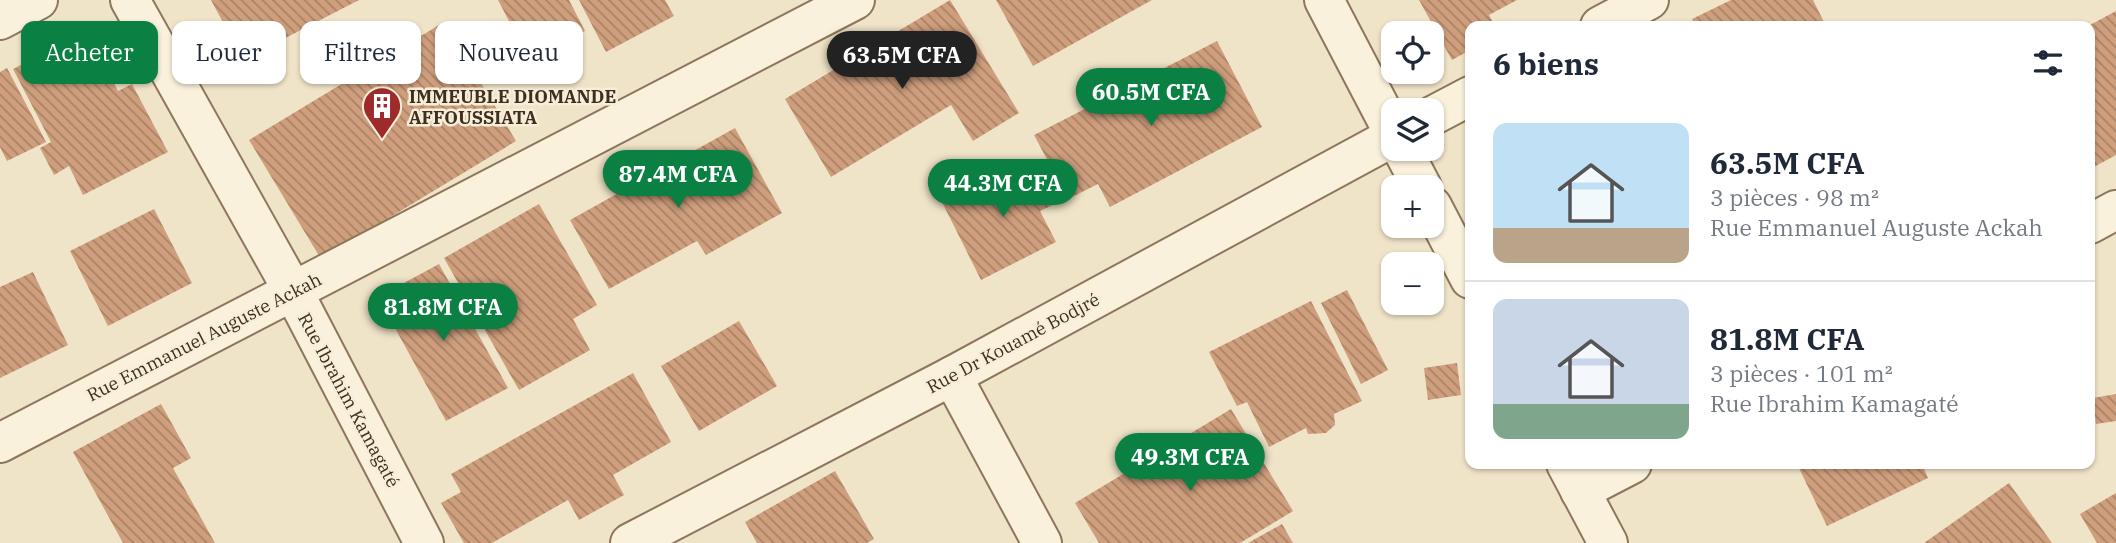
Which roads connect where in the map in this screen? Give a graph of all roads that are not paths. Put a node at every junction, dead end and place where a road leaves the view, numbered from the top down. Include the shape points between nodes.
1 (38, 0) edge
2 (130, 0) edge
3 (855, 0) edge
4 (1324, 0) edge
5 (1649, 0) edge
6 (0, 20) edge
7 (1609, 21) edge
8 (1465, 99) edge
9 (1444, 110) edge
10 (1381, 111) edge
11 (1381, 141) edge
12 (2116, 210) edge
13 (2095, 221) edge
14 (1444, 229) edge
15 (1465, 269) edge
16 (293, 291) junction
17 (952, 376) junction
18 (0, 443) edge
19 (1609, 469) edge
20 (1573, 477) edge
21 (424, 543) edge
22 (630, 543) edge
23 (1042, 543) edge
24 (1608, 543) edge

1 - 6 street
2 - 16 street, Rue Ibrahim Kamagaté
3 - 16 street, Rue Emmanuel Auguste Ackah
4 - 10 street
5 - 7 street
8 - 9 street
11 - 17 street, Rue Dr Kouamé Bodjré
12 - 13 street
14 - 15 street
16 - 18 street, Rue Emmanuel Auguste Ackah
16 - 21 street, Rue Ibrahim Kamagaté
17 - 22 street, Rue Dr Kouamé Bodjré
17 - 23 street
19 - 20 street
20 - 24 street

